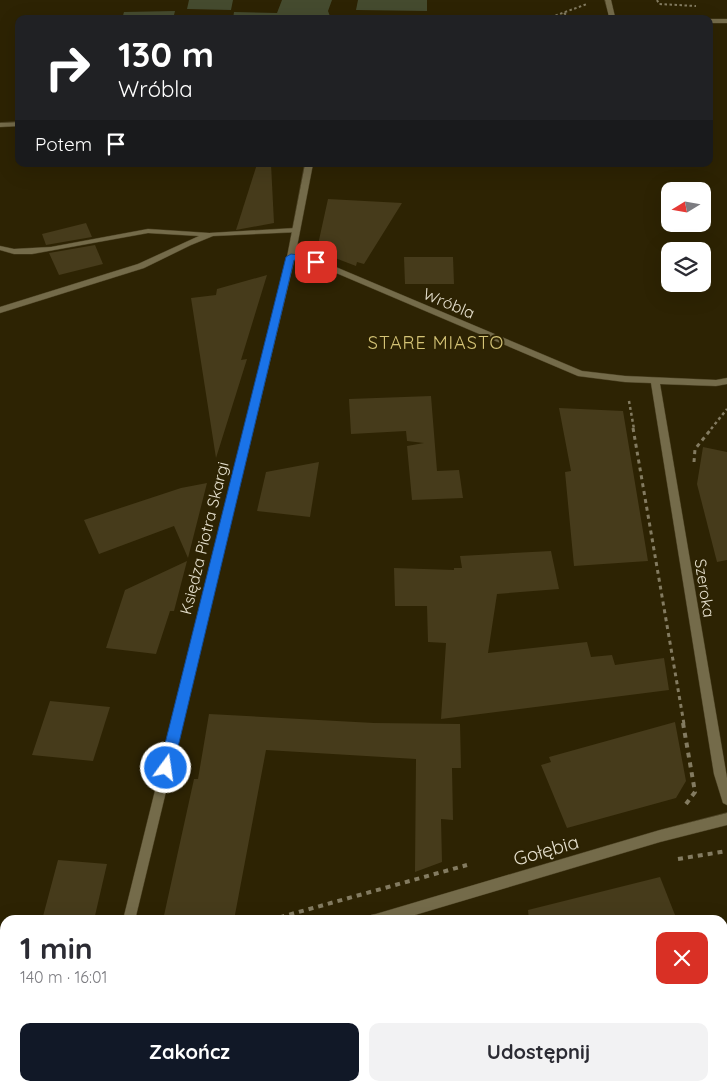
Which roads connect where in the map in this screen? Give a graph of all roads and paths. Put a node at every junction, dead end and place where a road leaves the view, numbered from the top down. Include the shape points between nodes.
1 (608, 0) edge
2 (657, 0) edge
3 (593, 2) dead end
4 (698, 6) dead end
5 (564, 13) junction
6 (558, 15) edge
7 (566, 15) edge
8 (611, 15) edge
9 (713, 21) edge
10 (727, 21) edge
11 (0, 124) edge
12 (15, 124) edge
13 (307, 167) edge
14 (296, 230) junction
15 (212, 234) junction
16 (0, 248) edge
17 (291, 257) junction
18 (0, 310) edge
19 (625, 378) junction
20 (656, 380) junction
21 (727, 381) edge
22 (727, 409) edge
23 (694, 465) dead end
24 (727, 799) edge
25 (684, 808) dead end
26 (727, 819) edge
27 (470, 865) dead end
28 (130, 915) edge
29 (288, 915) edge
30 (393, 915) edge

1 - 8 street
2 - 4 path via 659,4
3 - 5 path
5 - 6 path
5 - 7 path
9 - 10 street
11 - 12 street
13 - 14 street, Księdza Piotra Skargi
14 - 15 street
14 - 17 street, Księdza Piotra Skargi
15 - 16 street via 148,231 109,236 66,247 16,252
15 - 18 street via 141,266
17 - 19 street, Wróbla via 309,259 569,370
17 - 28 street, Księdza Piotra Skargi
19 - 20 street, Wróbla
19 - 25 path via 695,792
20 - 21 street, Wróbla
20 - 24 street, Szeroka via 720,774
22 - 23 path via 695,449
26 - 30 street, Gołębia
27 - 29 path

